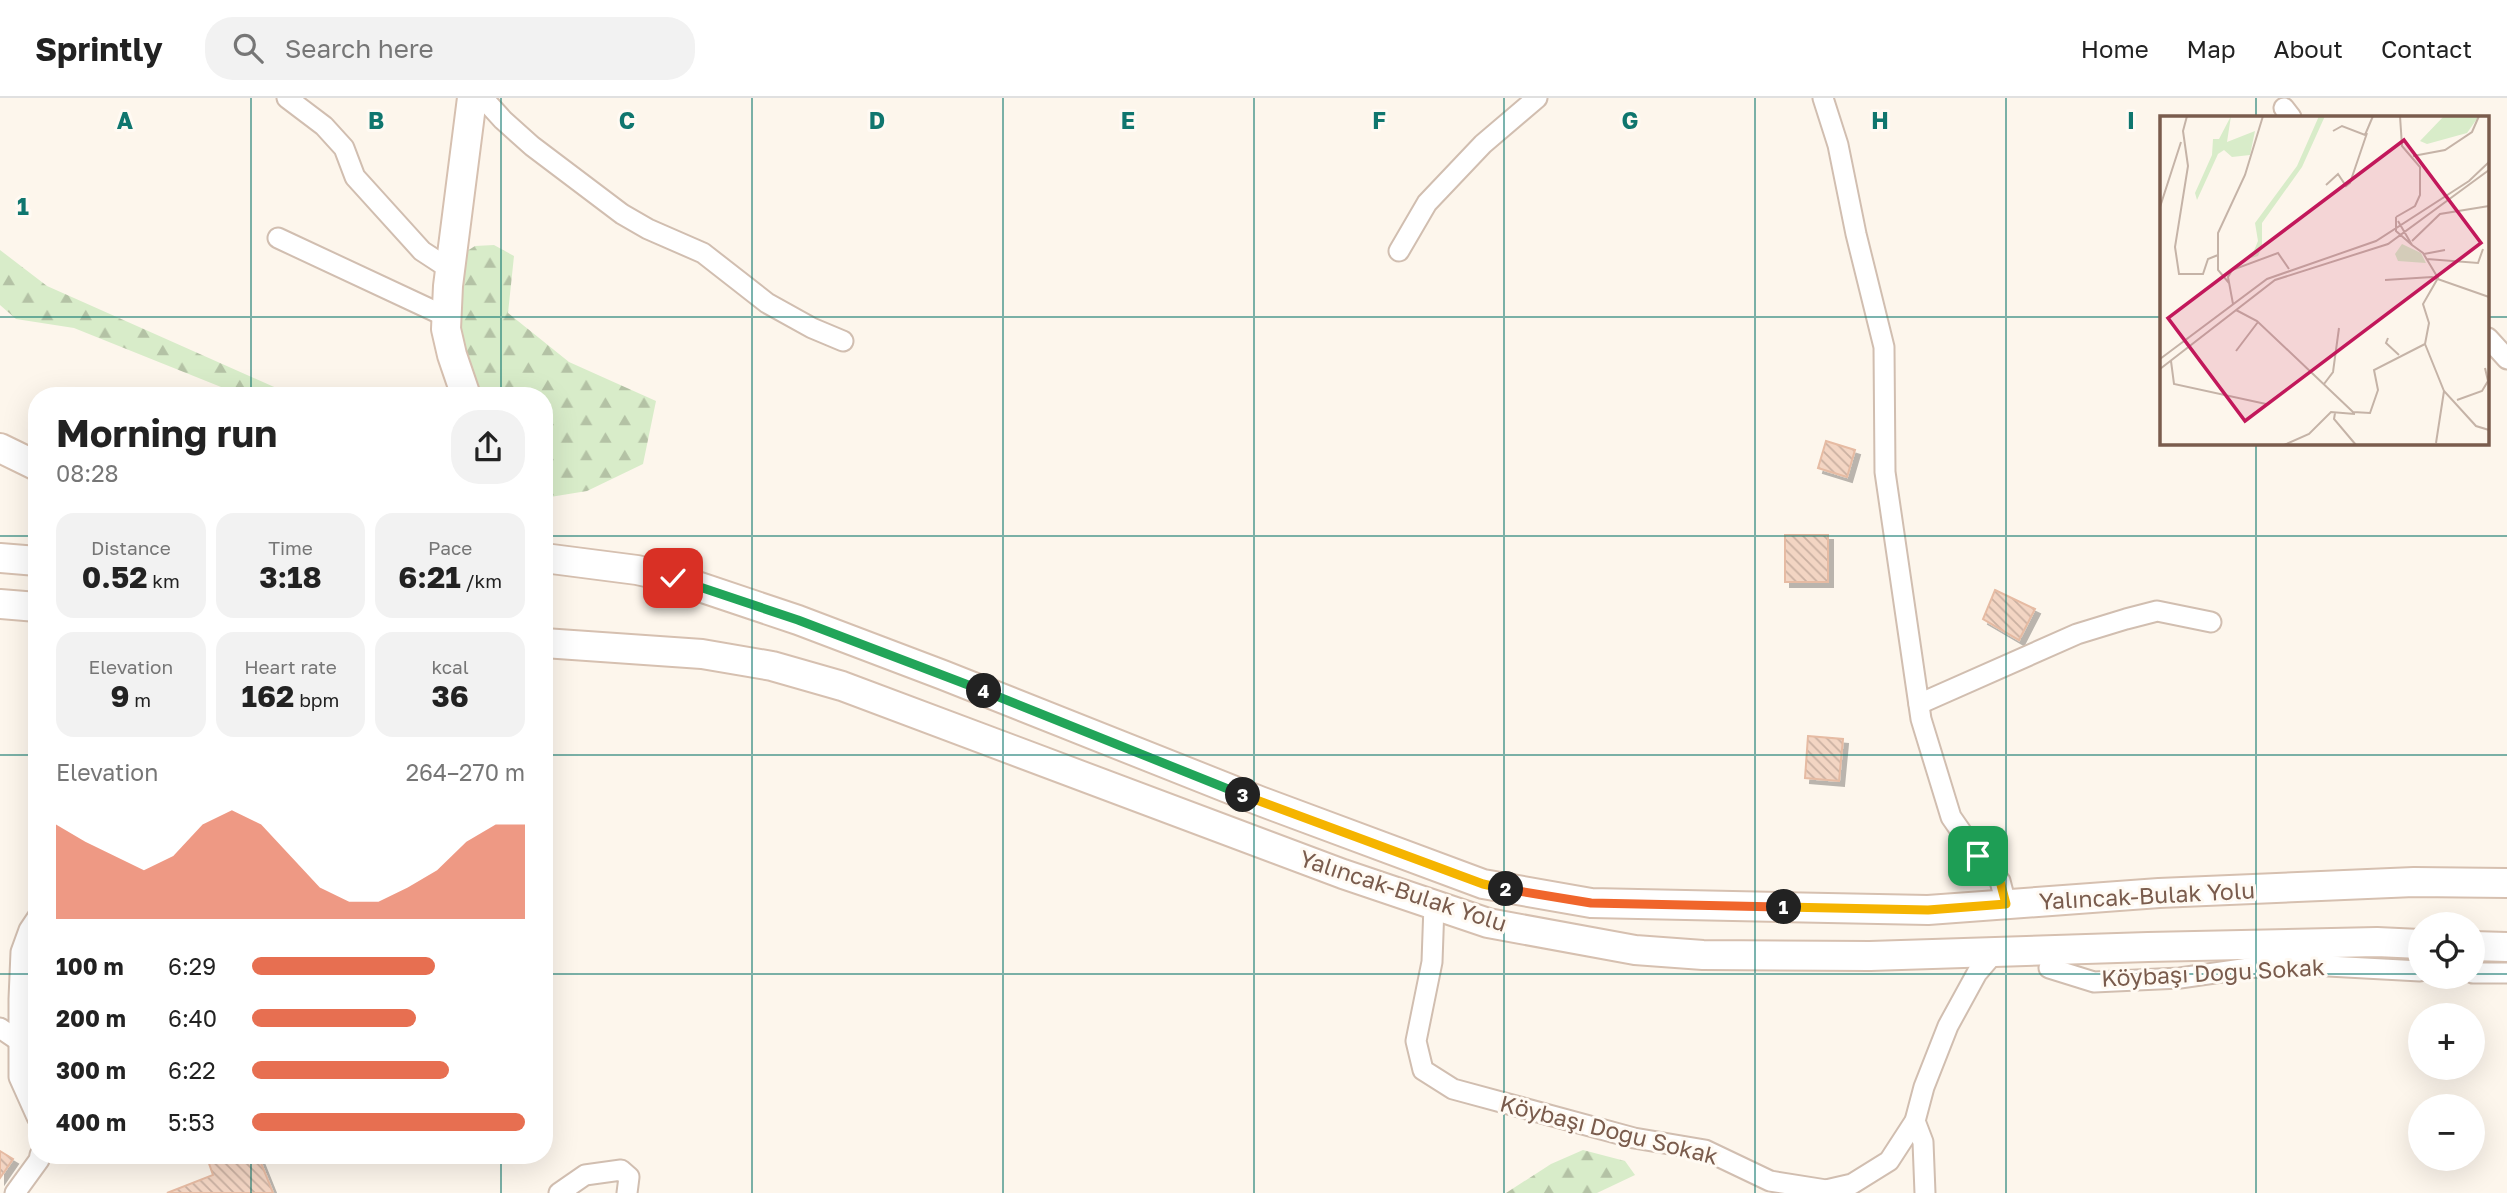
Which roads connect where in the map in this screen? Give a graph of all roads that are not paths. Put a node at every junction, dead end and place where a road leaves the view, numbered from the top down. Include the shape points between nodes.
1 (287, 98) edge
2 (472, 98) edge
3 (483, 98) edge
4 (1537, 98) edge
5 (1823, 98) edge
6 (278, 238) dead end
7 (1399, 251) dead end
8 (451, 270) junction
9 (447, 317) junction
10 (2490, 340) edge
11 (843, 341) dead end
12 (2507, 359) edge
13 (463, 387) edge
14 (0, 447) edge
15 (28, 462) edge
16 (0, 558) edge
17 (553, 559) edge
18 (28, 560) edge
19 (0, 604) edge
20 (28, 606) edge
21 (2211, 622) dead end
22 (553, 644) edge
23 (1919, 704) junction
24 (2507, 883) edge
25 (2006, 904) junction
26 (1434, 905) junction
27 (28, 932) edge
28 (2408, 944) edge
29 (2485, 946) edge
30 (2507, 947) edge
31 (1995, 952) junction
32 (2049, 968) dead end
33 (2408, 970) edge
34 (2485, 973) edge
35 (2507, 973) edge
36 (28, 990) edge
37 (0, 1028) edge
38 (19, 1041) junction
39 (28, 1097) edge
40 (1915, 1121) junction
41 (36, 1164) edge
42 (15, 1193) edge
43 (559, 1193) edge
44 (627, 1193) edge
45 (1925, 1193) edge

1 - 8 street via 344,148 355,177 422,251
2 - 8 main road
3 - 11 street via 531,146 622,214 703,253 767,303
4 - 7 street via 1483,144 1427,203
5 - 23 street via 1884,347 1885,472
6 - 9 street
8 - 9 main road
9 - 13 main road via 446,329
10 - 12 street
14 - 15 main road
16 - 18 main road
17 - 25 main road, Yalıncak-Bulak Yolu via 673,578 798,620 1483,884 1591,903 1928,910
19 - 20 main road
21 - 23 street via 2157,611 2126,619 2077,634
22 - 26 main road, Yalıncak-Bulak Yolu via 702,654 772,666 842,686
23 - 25 street via 1951,817 2000,881
24 - 25 main road, Yalıncak-Bulak Yolu via 2414,882
26 - 31 main road, Yalıncak-Bulak Yolu via 1488,923 1635,950 1870,956
26 - 40 street, Köybaşı Doğu Sokak via 1432,962 1416,1041 1423,1070 1453,1089 1634,1138 1705,1150 1770,1181 1826,1190 1852,1184 1889,1161
27 - 36 street via 20,952
28 - 31 main road, Yalıncak-Bulak Yolu
29 - 30 main road
31 - 40 street, Köybaşı Doğu Sokak via 1977,973 1948,1026
32 - 33 street, Köybaşı Doğu Sokak via 2094,982 2180,978 2270,965
34 - 35 street
36 - 38 street
37 - 38 street
38 - 39 street via 19,1077
40 - 45 street via 1923,1142
41 - 42 street
43 - 44 street via 585,1175 621,1170 629,1177

